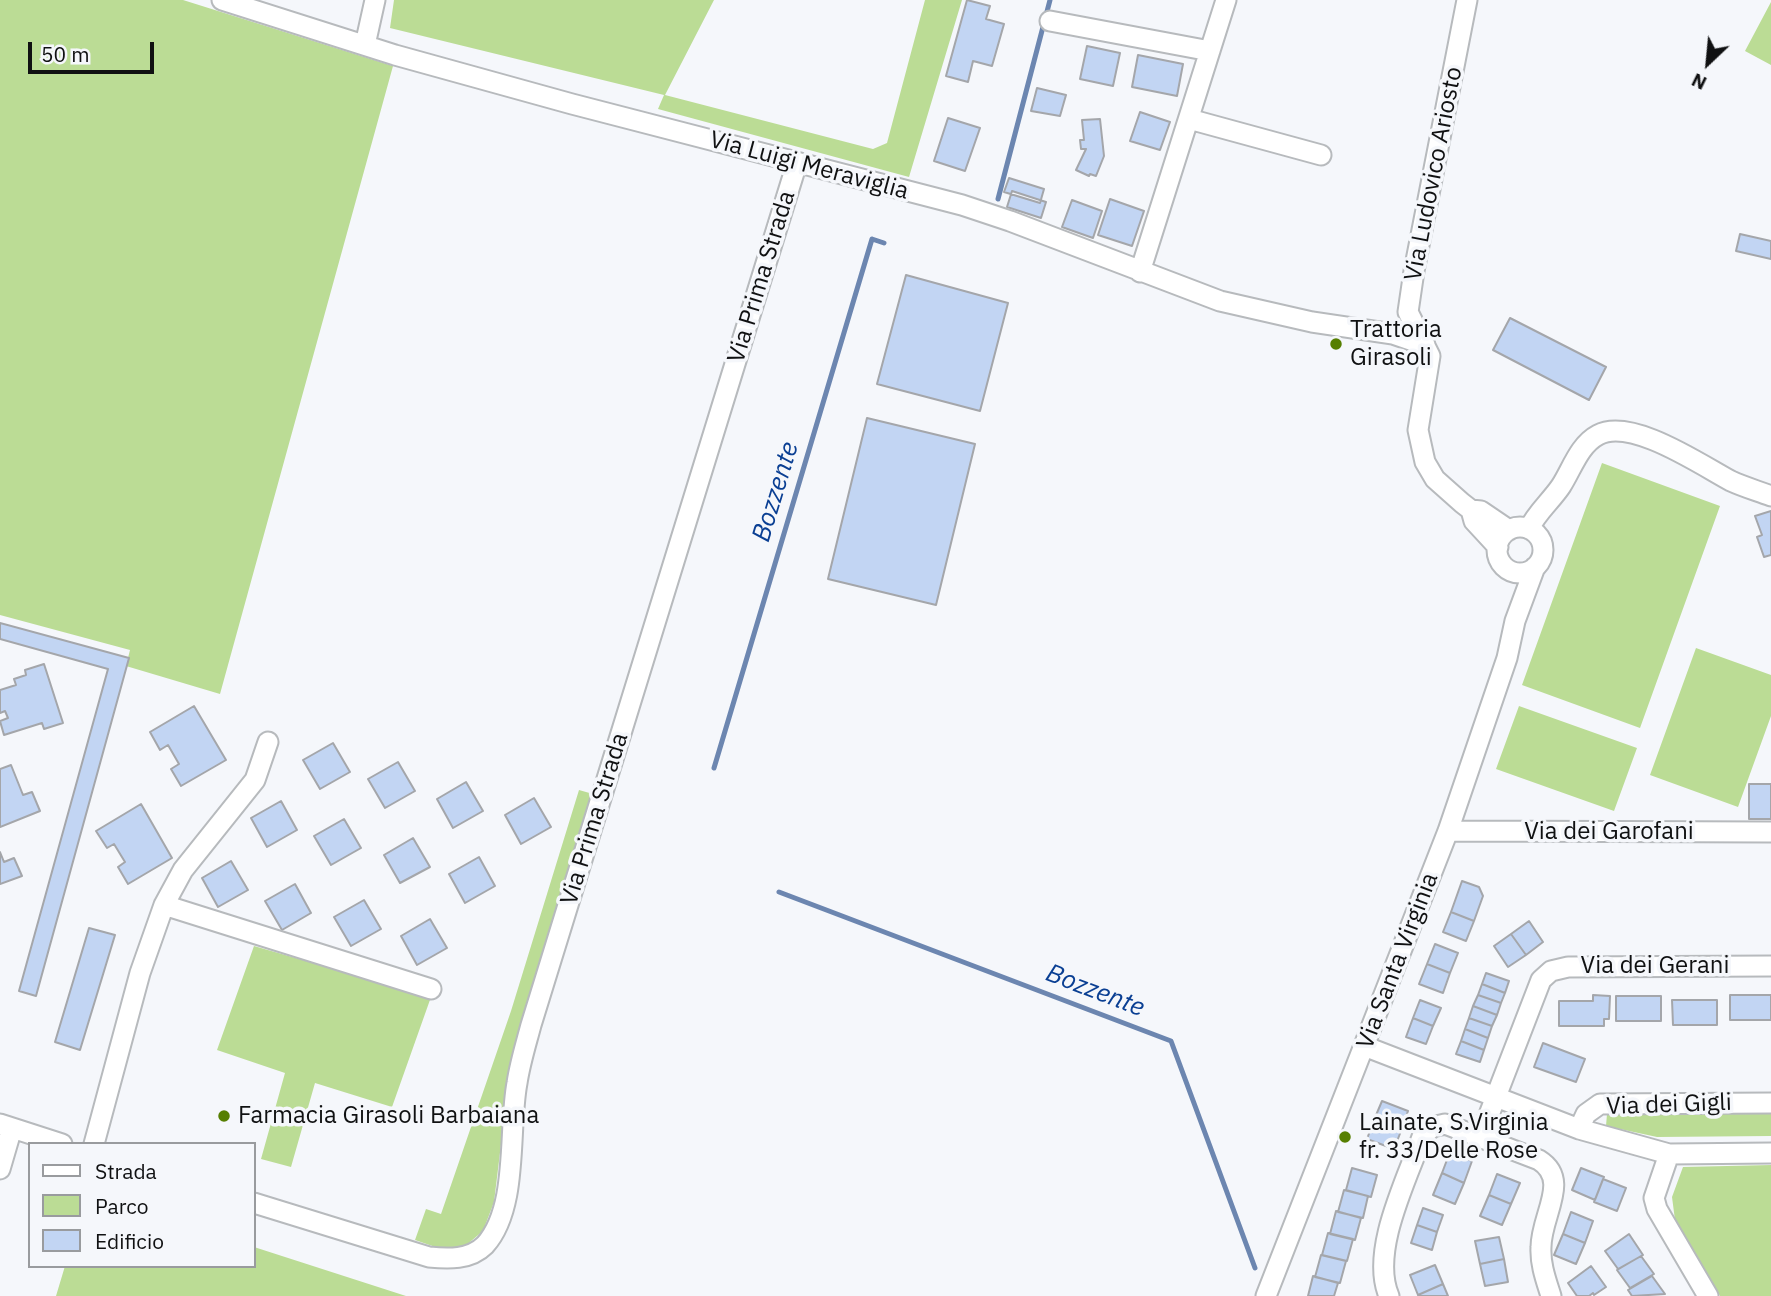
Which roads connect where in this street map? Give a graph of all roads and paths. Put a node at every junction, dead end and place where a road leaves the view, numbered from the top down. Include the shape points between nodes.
1 (222, 0) edge
2 (375, 0) edge
3 (1226, 0) edge
4 (1467, 0) edge
5 (1050, 21) dead end
6 (365, 45) junction
7 (1210, 51) junction
8 (1189, 119) junction
9 (1321, 155) dead end
10 (797, 163) junction
11 (1140, 272) junction
12 (1408, 312) junction
13 (1393, 334) junction
14 (1424, 345) junction
15 (1771, 496) edge
16 (1471, 510) junction
17 (1519, 529) junction
18 (1498, 547) junction
19 (1506, 567) junction
20 (1535, 567) junction
21 (1514, 621) junction
22 (268, 742) dead end
23 (1448, 831) junction
24 (1771, 832) edge
25 (164, 905) junction
26 (1771, 966) edge
27 (431, 989) dead end
28 (1364, 1046) junction
29 (1496, 1096) junction
30 (1771, 1102) edge
31 (6, 1126) edge
32 (1579, 1129) junction
33 (1480, 1138) junction
34 (56, 1142) edge
35 (94, 1142) edge
36 (1771, 1153) edge
37 (1668, 1154) junction
38 (0, 1169) edge
39 (256, 1204) edge
40 (1266, 1296) edge
41 (1389, 1296) edge
42 (1551, 1296) edge
43 (1709, 1296) edge

1 - 6 street, Via Luigi Meraviglia
2 - 6 street
3 - 7 street
4 - 12 street, Via Ludovico Ariosto
5 - 7 street
6 - 10 street, Via Luigi Meraviglia
7 - 8 street
8 - 9 street
8 - 11 street
10 - 11 street, Via Luigi Meraviglia via 962,205
10 - 39 street, Via Prima Strada via 531,1025 516,1084 506,1193 494,1232 483,1247 467,1256 429,1257
11 - 13 street, Via Luigi Meraviglia via 1220,302
12 - 13 street
12 - 14 street, Via Ludovico Ariosto
13 - 14 street, Via Luigi Meraviglia
14 - 16 street via 1430,364 1418,430 1420,447 1435,479
15 - 17 street via 1647,438 1610,431 1597,435 1583,449 1563,484
16 - 17 street
16 - 18 street via 1474,521
17 - 18 street via 1502,537
17 - 20 street via 1537,534 1543,546
18 - 19 street
19 - 20 street via 1520,572
19 - 21 street, Via Santa Virginia
20 - 21 street, Via Santa Virginia
21 - 23 street, Via Santa Virginia via 1507,658
22 - 25 street via 255,780 183,870
23 - 24 street, Via dei Garofani
23 - 28 street, Via Santa Virginia
25 - 27 street
25 - 35 street via 140,973
26 - 29 street, Via dei Gerani via 1568,967 1551,971 1541,980
28 - 29 street
28 - 40 street, Via Santa Virginia
29 - 32 street
29 - 33 street, Via dei Gerani
30 - 32 street, Via dei Gigli via 1600,1104 1586,1114
31 - 34 street
31 - 38 street
32 - 37 street
33 - 41 street via 1444,1125 1432,1127 1422,1137 1385,1241 1381,1267
33 - 42 street via 1539,1160 1554,1175 1540,1248
36 - 37 street
37 - 43 street via 1654,1198 1657,1209

